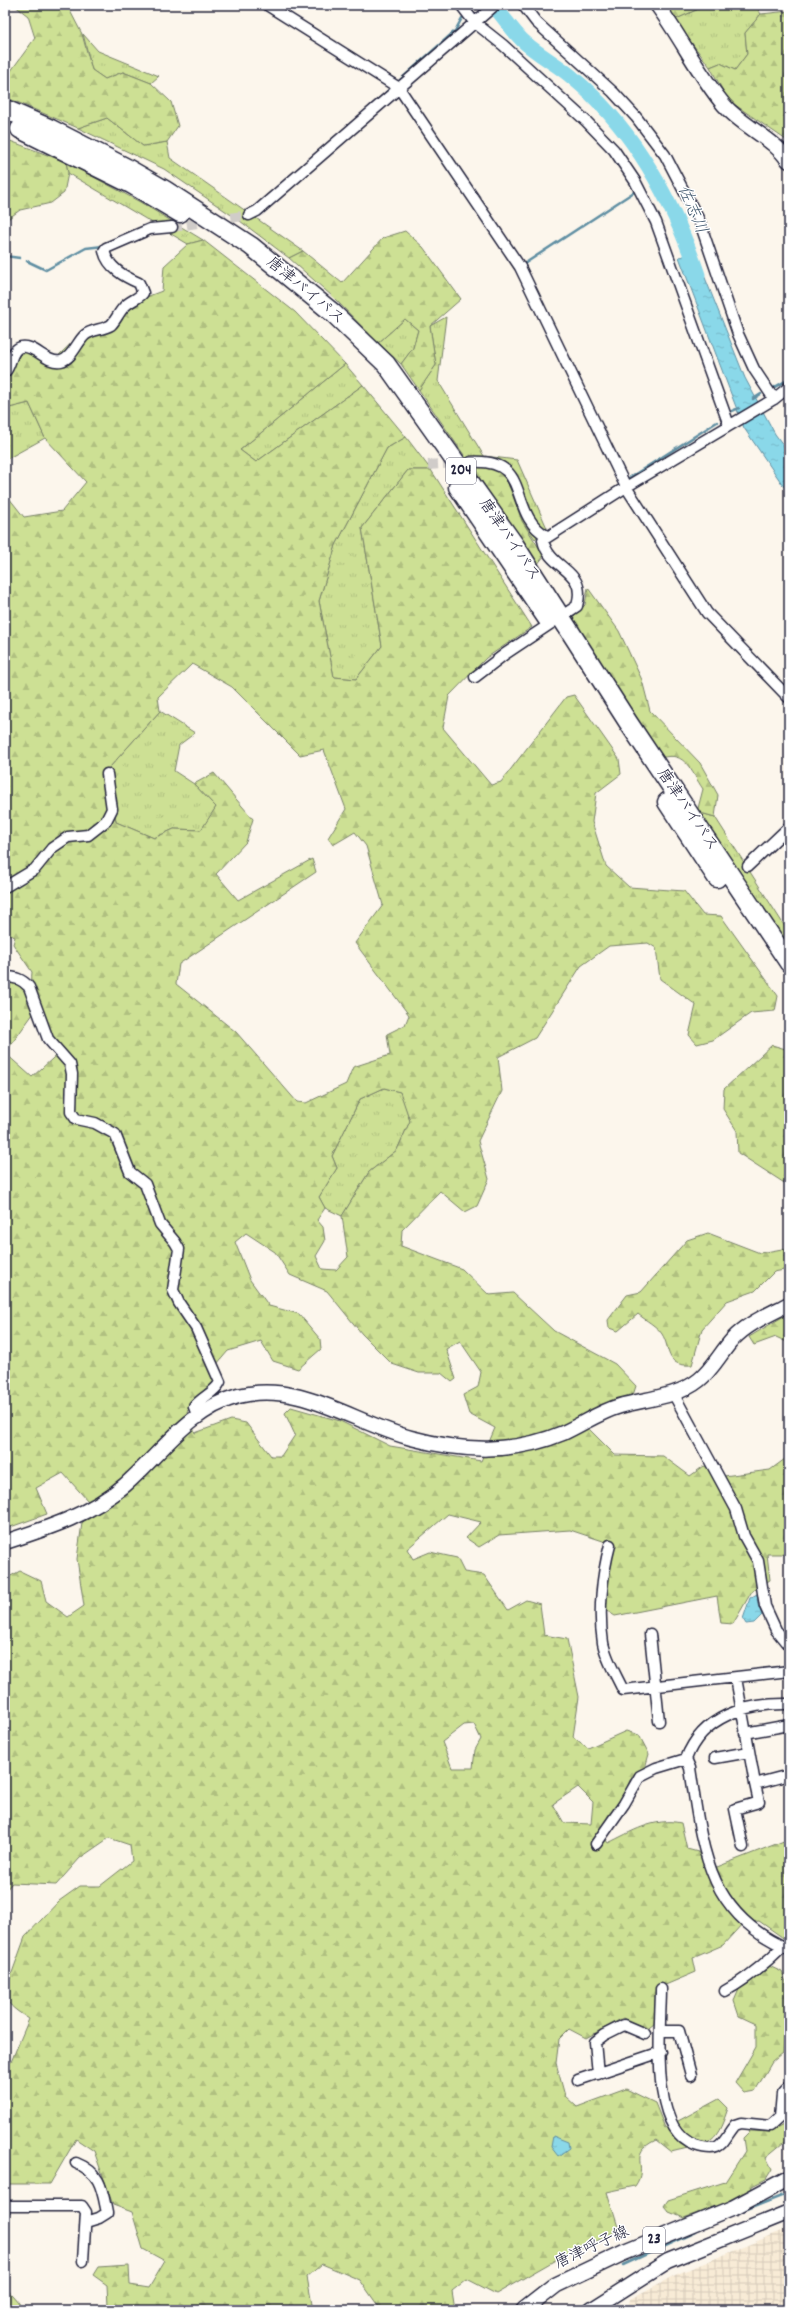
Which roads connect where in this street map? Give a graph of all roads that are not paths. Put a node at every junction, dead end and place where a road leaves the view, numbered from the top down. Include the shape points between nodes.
1 (267, 5) edge
2 (461, 5) edge
3 (495, 5) edge
4 (523, 5) edge
5 (657, 5) edge
6 (476, 20) junction
7 (399, 88) junction
8 (5, 109) edge
9 (5, 122) edge
10 (789, 161) edge
11 (249, 215) tunnel mouth
12 (172, 227) tunnel mouth
13 (5, 372) edge
14 (789, 387) edge
15 (774, 399) junction
16 (729, 425) junction
17 (471, 462) tunnel mouth
18 (626, 487) junction
19 (547, 536) junction
20 (556, 621) junction
21 (475, 676) dead end
22 (789, 698) edge
23 (107, 774) dead end
24 (789, 827) edge
25 (748, 866) dead end
26 (5, 887) edge
27 (789, 964) edge
28 (5, 977) edge
29 (789, 977) edge
30 (789, 1304) edge
31 (674, 1393) junction
32 (196, 1415) junction
33 (5, 1542) edge
34 (610, 1545) dead end
35 (650, 1634) dead end
36 (789, 1646) edge
37 (789, 1671) edge
38 (736, 1678) junction
39 (656, 1688) junction
40 (789, 1704) edge
41 (741, 1708) junction
42 (659, 1721) dead end
43 (789, 1725) edge
44 (745, 1734) junction
45 (749, 1752) junction
46 (715, 1758) dead end
47 (686, 1759) junction
48 (789, 1776) edge
49 (755, 1784) junction
50 (596, 1844) dead end
51 (743, 1847) dead end
52 (786, 1948) edge
53 (661, 1989) dead end
54 (725, 1992) dead end
55 (661, 2032) junction
56 (645, 2034) dead end
57 (661, 2052) junction
58 (598, 2074) junction
59 (690, 2075) dead end
60 (578, 2080) dead end
61 (789, 2086) edge
62 (76, 2163) dead end
63 (789, 2178) edge
64 (5, 2206) edge
65 (789, 2212) edge
66 (86, 2222) junction
67 (83, 2261) dead end
68 (595, 2309) edge
69 (524, 2310) edge

1 - 7 street
2 - 6 street
3 - 6 street
4 - 15 street via 536,22 622,102 665,155 700,220 738,334 754,369
5 - 10 street via 724,104 740,121 772,143
6 - 7 street
6 - 16 street via 586,121 614,150 635,181 656,222
7 - 11 street via 257,211
7 - 18 street via 520,267
8 - 20 highway, 唐津バイパス / 204 via 51,129 165,190 251,246 333,313 386,364 510,538
9 - 20 highway, 唐津バイパス / 204 via 131,184 196,224 273,276 347,339 390,387
12 - 13 street via 150,229 104,251 117,271 139,283 143,292 123,307 112,324 87,333 62,361 51,360 26,346 20,347 14,352
14 - 15 street
15 - 16 street
16 - 18 street
17 - 19 street via 488,461 503,467 515,482 527,518 535,529
18 - 19 street
18 - 22 street via 707,613
19 - 20 street via 543,540 545,549 578,584 580,595 577,606
20 - 21 street
20 - 27 highway, 唐津バイパス / 204
20 - 29 highway, 唐津バイパス / 204 via 691,840
23 - 26 street via 112,809 106,821 88,835 68,837 52,848 35,869
24 - 25 street
28 - 32 street via 15,977 29,986 48,1039 70,1064 70,1112 76,1119 95,1123 115,1134 130,1172 145,1184 160,1224 176,1242 179,1249 173,1290 196,1328 220,1382 218,1387 199,1400 194,1407
30 - 31 street via 755,1322 734,1338 700,1380
31 - 32 street via 645,1395 598,1414 564,1432 509,1449 485,1450 414,1439 383,1430 298,1394 266,1392 239,1396
31 - 36 street via 736,1509 744,1536 758,1561 765,1606 776,1630
32 - 33 street via 124,1486 98,1504 79,1516
34 - 39 street via 605,1564 603,1590 603,1644 623,1690
35 - 39 street
37 - 38 street
38 - 39 street
38 - 41 street
39 - 42 street
40 - 41 street via 772,1703
41 - 44 street
41 - 47 street via 725,1715 697,1737
43 - 44 street
44 - 45 street
45 - 46 street
45 - 49 street
47 - 50 street via 640,1776
47 - 52 street via 690,1768 702,1847 710,1871 724,1898 738,1916 751,1927
48 - 49 street
49 - 51 street via 758,1802 736,1809
52 - 54 street
53 - 55 street
55 - 57 street
55 - 59 street via 679,2031
56 - 58 street via 624,2025 595,2042
57 - 58 street
57 - 61 street via 661,2093 667,2114 677,2133 700,2146 718,2147 724,2143 735,2124 770,2126 780,2117 782,2094
58 - 60 street
62 - 66 street via 89,2168 101,2183 107,2212
63 - 69 main road, 唐津呼子線 / 23 via 733,2208 623,2253 556,2285
64 - 66 street via 82,2206 86,2212
65 - 68 street via 668,2261
66 - 67 street

